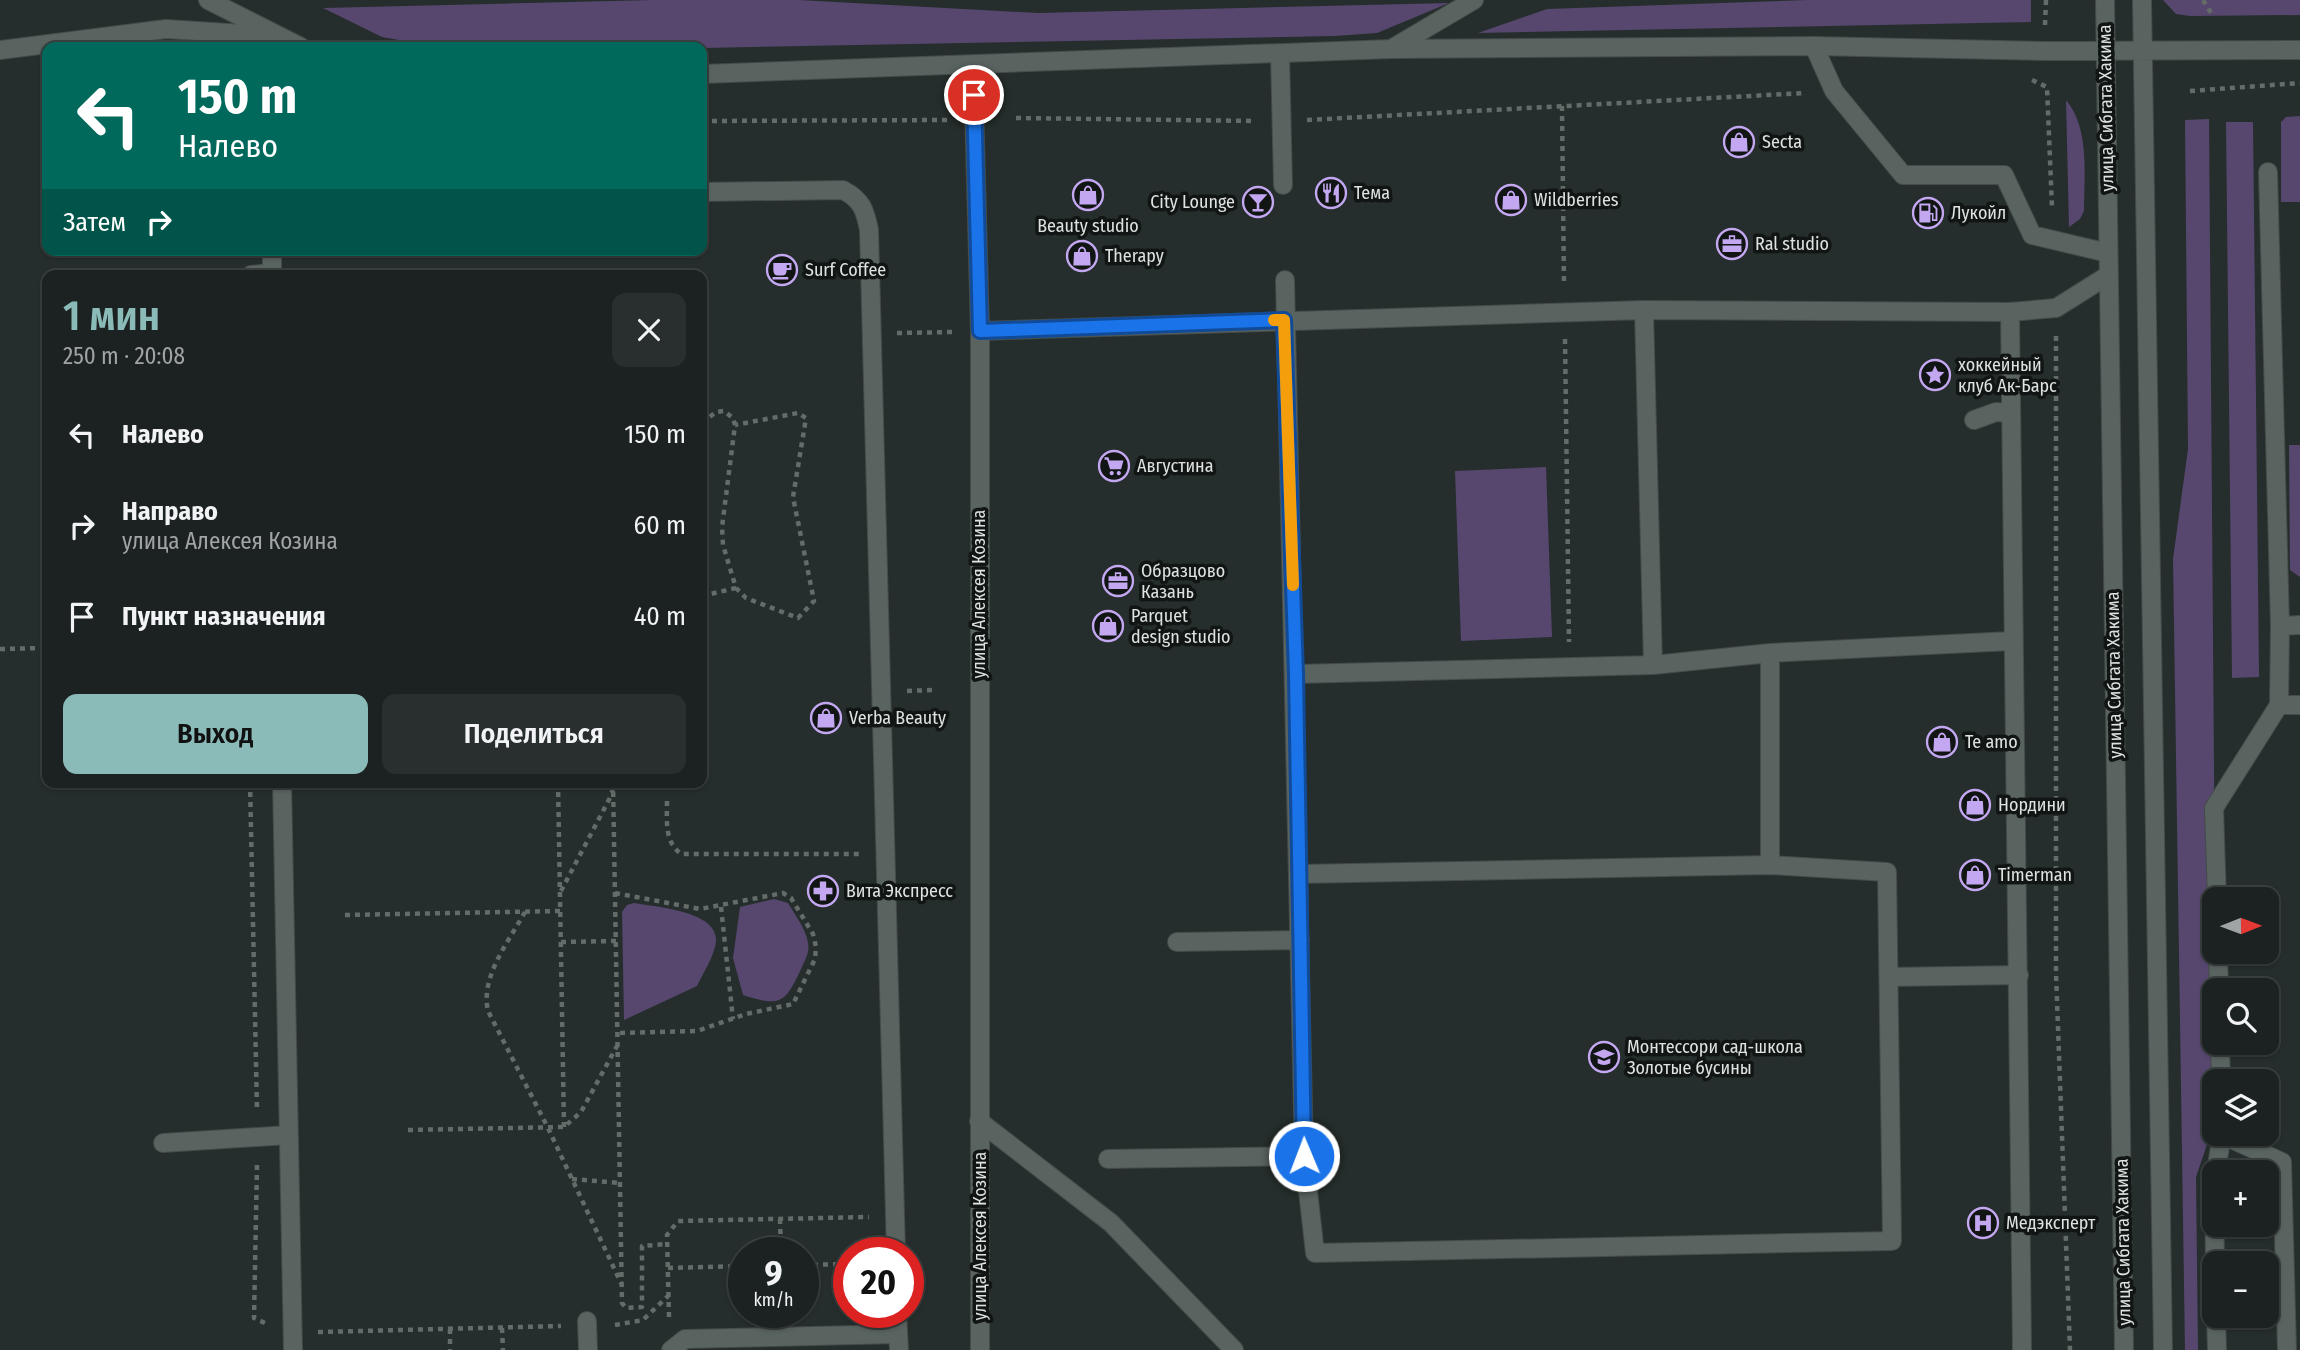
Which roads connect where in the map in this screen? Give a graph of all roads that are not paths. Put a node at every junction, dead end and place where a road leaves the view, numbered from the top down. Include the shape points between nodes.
1 (208, 0) edge
2 (1474, 0) edge
3 (2105, 0) edge
4 (2142, 0) edge
5 (63, 42) edge
6 (277, 42) edge
7 (42, 45) edge
8 (1814, 46) junction
9 (0, 50) edge
10 (1391, 50) junction
11 (2300, 50) edge
12 (2105, 51) junction
13 (2143, 51) junction
14 (1280, 54) junction
15 (973, 67) junction
16 (707, 74) edge
17 (2268, 172) dead end
18 (1283, 185) dead end
19 (707, 192) edge
20 (2108, 253) junction
21 (2107, 276) junction
22 (1285, 280) dead end
23 (1644, 310) junction
24 (2010, 312) junction
25 (1284, 320) junction
26 (980, 331) junction
27 (2011, 412) junction
28 (1974, 420) dead end
29 (2300, 625) edge
30 (2280, 626) junction
31 (2011, 641) junction
32 (1770, 653) junction
33 (1653, 665) junction
34 (1296, 674) junction
35 (2279, 705) junction
36 (2300, 705) edge
37 (282, 788) edge
38 (1770, 865) junction
39 (1299, 874) junction
40 (2217, 887) edge
41 (1300, 940) junction
42 (1177, 942) dead end
43 (2019, 975) junction
44 (1889, 976) junction
45 (979, 1121) junction
46 (288, 1135) junction
47 (163, 1143) dead end
48 (2246, 1146) edge
49 (1304, 1156) junction
50 (1108, 1159) dead end
51 (896, 1237) edge
52 (587, 1323) road end
53 (2216, 1328) edge
54 (292, 1341) edge
55 (898, 1342) edge
56 (588, 1350) edge
57 (671, 1350) edge
58 (980, 1350) edge
59 (1234, 1350) edge
60 (2022, 1350) edge
61 (2124, 1350) edge
62 (2163, 1350) edge
63 (2217, 1350) edge
64 (2287, 1350) edge

1 - 6 main road
2 - 10 main road
3 - 12 main road, улица Сибгата Хакима
4 - 13 main road
5 - 6 main road via 166,29
7 - 9 main road
8 - 10 main road
8 - 12 main road
8 - 20 main road via 1835,91 1903,176 2004,175 2032,235
10 - 14 main road
11 - 13 main road
12 - 13 main road
12 - 20 main road, улица Сибгата Хакима
13 - 62 main road
14 - 15 main road
14 - 18 main road
15 - 16 main road
15 - 26 main road, улица Алексея Козина
17 - 30 main road
19 - 51 main road via 843,190 865,208 869,230
20 - 21 main road, улица Сибгата Хакима
21 - 24 main road via 2056,308
21 - 61 main road, улица Сибгата Хакима
22 - 25 main road
23 - 24 main road
23 - 25 main road
23 - 33 main road
24 - 27 main road
25 - 26 main road
25 - 34 main road
26 - 45 main road, улица Алексея Козина
27 - 28 main road
27 - 31 main road
29 - 30 main road
30 - 35 main road
31 - 32 main road
31 - 43 main road
32 - 33 main road
32 - 38 main road
33 - 34 main road
34 - 39 main road
35 - 36 main road
35 - 40 main road via 2214,808
37 - 46 main road
38 - 39 main road
38 - 44 main road via 1887,872
39 - 41 main road
41 - 42 main road
41 - 49 main road
43 - 44 main road
43 - 60 main road
44 - 49 main road via 1892,1241 1315,1253
45 - 58 main road, улица Алексея Козина
45 - 59 main road, улица Алексея Козина via 1111,1223
46 - 47 main road
46 - 54 main road
48 - 64 main road via 2282,1162
49 - 50 main road
52 - 56 main road
53 - 63 main road
55 - 57 main road via 685,1339

